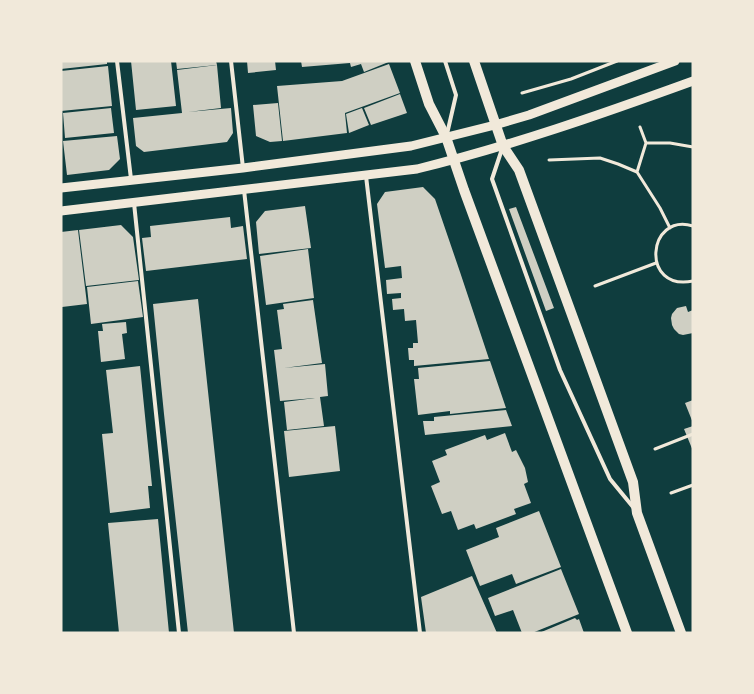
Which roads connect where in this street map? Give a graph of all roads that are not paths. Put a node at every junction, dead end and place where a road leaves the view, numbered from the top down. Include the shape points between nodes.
1 (117, 61) edge
2 (231, 61) edge
3 (415, 61) edge
4 (445, 61) edge
5 (474, 61) edge
6 (675, 61) edge
7 (693, 81) edge
8 (496, 125) junction
9 (446, 137) junction
10 (502, 146) junction
11 (454, 160) junction
12 (243, 168) junction
13 (366, 175) junction
14 (131, 181) junction
15 (61, 188) edge
16 (244, 190) junction
17 (134, 203) junction
18 (61, 211) edge
19 (638, 513) junction
20 (179, 633) edge
21 (294, 633) edge
22 (420, 633) edge
23 (627, 633) edge
24 (681, 633) edge

1 - 14 lane
2 - 12 lane
3 - 9 main road via 429,104
4 - 9 lane via 456,95
5 - 8 main road
6 - 8 street
7 - 10 street
8 - 9 street
8 - 10 main road
9 - 11 main road
9 - 12 street via 411,146
10 - 11 street
10 - 19 main road via 519,170 633,482
10 - 19 lane via 492,180 560,370 610,480
11 - 13 street via 417,169
11 - 23 main road
12 - 14 street
13 - 16 street
13 - 22 lane
14 - 15 street
16 - 17 street
16 - 21 lane
17 - 18 street
17 - 20 lane
19 - 24 main road

